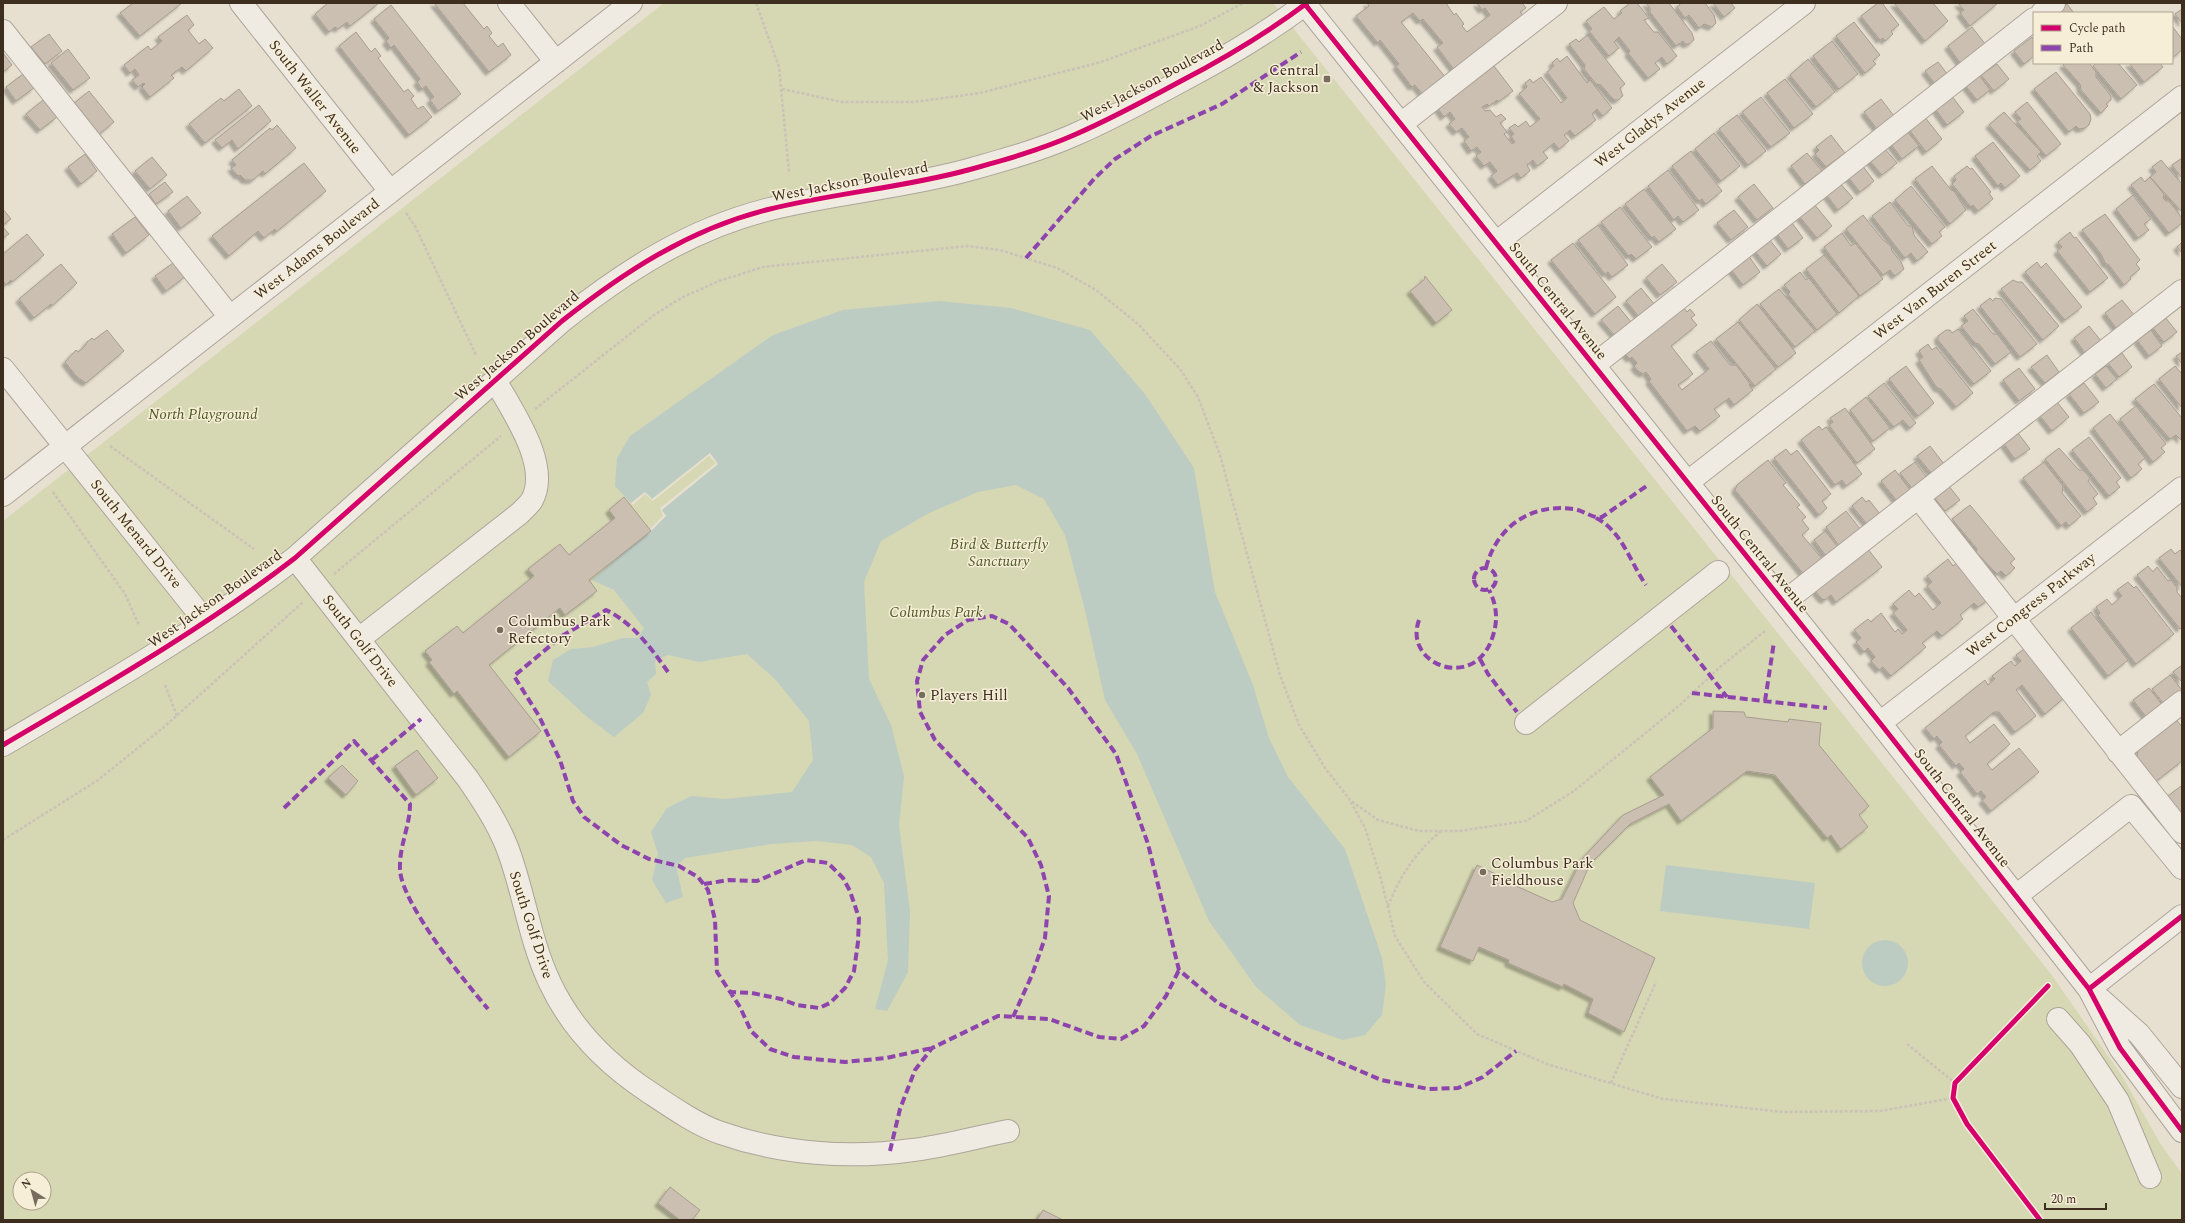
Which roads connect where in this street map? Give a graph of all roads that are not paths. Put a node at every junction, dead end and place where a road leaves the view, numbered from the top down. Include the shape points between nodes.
1 (241, 3) edge
2 (509, 3) edge
3 (631, 3) edge
4 (1556, 3) edge
5 (1804, 3) edge
6 (2054, 3) edge
7 (1305, 4) edge
8 (2043, 12) edge
9 (2033, 20) edge
10 (3, 31) edge
11 (556, 62) junction
12 (2182, 97) edge
13 (1401, 124) junction
14 (390, 191) junction
15 (1496, 243) junction
16 (2182, 291) edge
17 (230, 317) junction
18 (1594, 365) junction
19 (3, 369) edge
20 (494, 380) junction
21 (65, 446) junction
22 (1688, 482) junction
23 (2182, 488) edge
24 (3, 495) edge
25 (1918, 497) junction
26 (295, 558) junction
27 (1718, 572) dead end
28 (1784, 602) junction
29 (2014, 619) junction
30 (206, 622) junction
31 (358, 639) junction
32 (2182, 702) edge
33 (1526, 723) dead end
34 (1880, 723) junction
35 (3, 745) edge
36 (2118, 752) junction
37 (2182, 832) edge
38 (2182, 868) edge
39 (2016, 896) junction
40 (2182, 916) edge
41 (2089, 989) junction
42 (2058, 1019) dead end
43 (2182, 1088) edge
44 (1008, 1131) dead end
45 (2182, 1131) edge
46 (2150, 1177) dead end

1 - 14 street, South Waller Avenue
2 - 11 street
3 - 11 street, West Adams Boulevard
4 - 13 street
5 - 15 street, West Gladys Avenue
6 - 8 street
7 - 13 street, South Central Avenue
7 - 20 street, West Jackson Boulevard via 1256,39 1210,66 1142,103 1073,136 966,170 766,210 723,223 683,240 603,288
9 - 18 street
10 - 17 street
11 - 14 street, West Adams Boulevard
12 - 22 street, West Van Buren Street
13 - 15 street, South Central Avenue
14 - 17 street, West Adams Boulevard
15 - 18 street, South Central Avenue
16 - 25 street
17 - 21 street, West Adams Boulevard
18 - 22 street, South Central Avenue
19 - 21 street, South Menard Drive
20 - 26 street, West Jackson Boulevard
20 - 31 street via 533,455 537,473 531,500 519,514
21 - 24 street, West Adams Boulevard
21 - 30 street, South Menard Drive
22 - 28 street, South Central Avenue
23 - 29 street, West Congress Parkway
25 - 28 street
25 - 29 street
26 - 30 street, West Jackson Boulevard
26 - 31 street, South Golf Drive
27 - 33 street
28 - 34 street, South Central Avenue
29 - 34 street, West Congress Parkway
29 - 36 street
30 - 35 street, West Jackson Boulevard via 141,664
31 - 44 street, South Golf Drive via 492,813 507,849 532,936 551,985 579,1028 626,1077 668,1105 719,1132 767,1146 818,1153 868,1153 912,1150
32 - 36 street
34 - 39 street, South Central Avenue
36 - 37 street
38 - 39 street via 2131,806
39 - 41 street, South Central Avenue
40 - 41 street
41 - 43 street, South Central Avenue via 2139,1034
41 - 45 street, South Central Avenue via 2120,1048
42 - 46 street via 2080,1044 2118,1101

